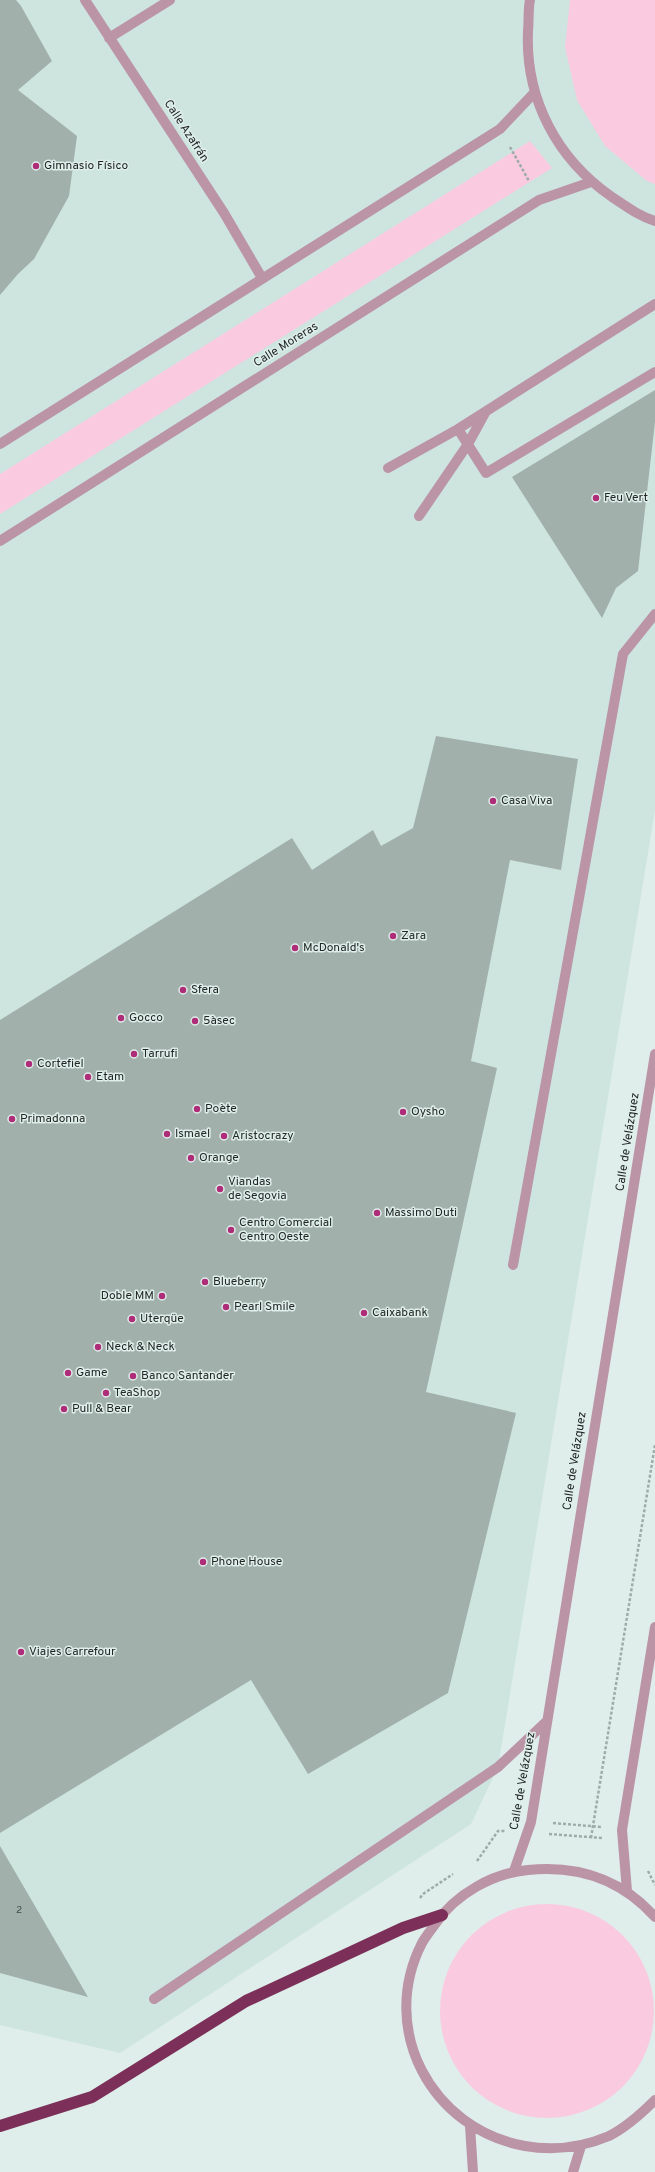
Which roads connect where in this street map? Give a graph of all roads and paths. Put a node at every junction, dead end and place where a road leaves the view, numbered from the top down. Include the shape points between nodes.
1 (85, 0) edge
2 (170, 0) edge
3 (530, 0) edge
4 (109, 38) junction
5 (535, 92) junction
6 (500, 129) junction
7 (590, 182) junction
8 (540, 200) junction
9 (655, 221) edge
10 (262, 278) junction
11 (655, 304) edge
12 (655, 372) edge
13 (486, 410) junction
14 (458, 429) junction
15 (0, 444) edge
16 (468, 444) junction
17 (388, 468) dead end
18 (419, 516) dead end
19 (0, 541) edge
20 (655, 614) edge
21 (655, 1054) edge
22 (513, 1265) dead end
23 (655, 1445) edge
24 (655, 1627) edge
25 (546, 1722) junction
26 (550, 1823) dead end
27 (594, 1826) junction
28 (604, 1827) dead end
29 (527, 1832) junction
30 (473, 1863) dead end
31 (514, 1871) junction
32 (455, 1873) dead end
33 (627, 1891) junction
34 (442, 1915) junction
35 (655, 1917) edge
36 (410, 1926) junction
37 (154, 1998) dead end
38 (655, 2100) edge
39 (0, 2126) edge
40 (470, 2126) junction
41 (581, 2146) junction
42 (473, 2172) edge
43 (573, 2172) edge

1 - 4 street, Calle Azafrán
2 - 4 street
3 - 5 street via 527,48
4 - 10 street, Calle Azafrán via 224,213
5 - 6 street
5 - 7 street via 548,126 567,156
6 - 8 path
6 - 10 street
7 - 8 street, Calle Moreras
7 - 9 street via 638,216
8 - 19 street, Calle Moreras
10 - 15 street
11 - 13 street
12 - 16 street via 486,473
13 - 14 street
13 - 16 street
14 - 16 street
14 - 17 street
16 - 18 street
20 - 22 street via 623,654
21 - 25 street, Calle de Velázquez
23 - 27 path
24 - 33 street via 622,1830
25 - 29 street, Calle de Velázquez via 531,1822
25 - 37 street via 498,1767
26 - 27 path
27 - 28 path
27 - 29 path via 591,1838
29 - 30 path via 498,1831 479,1859
29 - 31 street, Calle de Velázquez
31 - 33 street via 553,1867 592,1874
31 - 34 street via 487,1881 463,1895
32 - 36 path via 423,1894 412,1911
33 - 35 street
34 - 36 highway
34 - 40 street via 422,1943 410,1975 406,2009 411,2043 423,2076 443,2103
36 - 39 highway via 246,2001 92,2097
38 - 41 street via 635,2119 609,2135
40 - 41 street via 504,2142 542,2149
40 - 42 street
41 - 43 street

